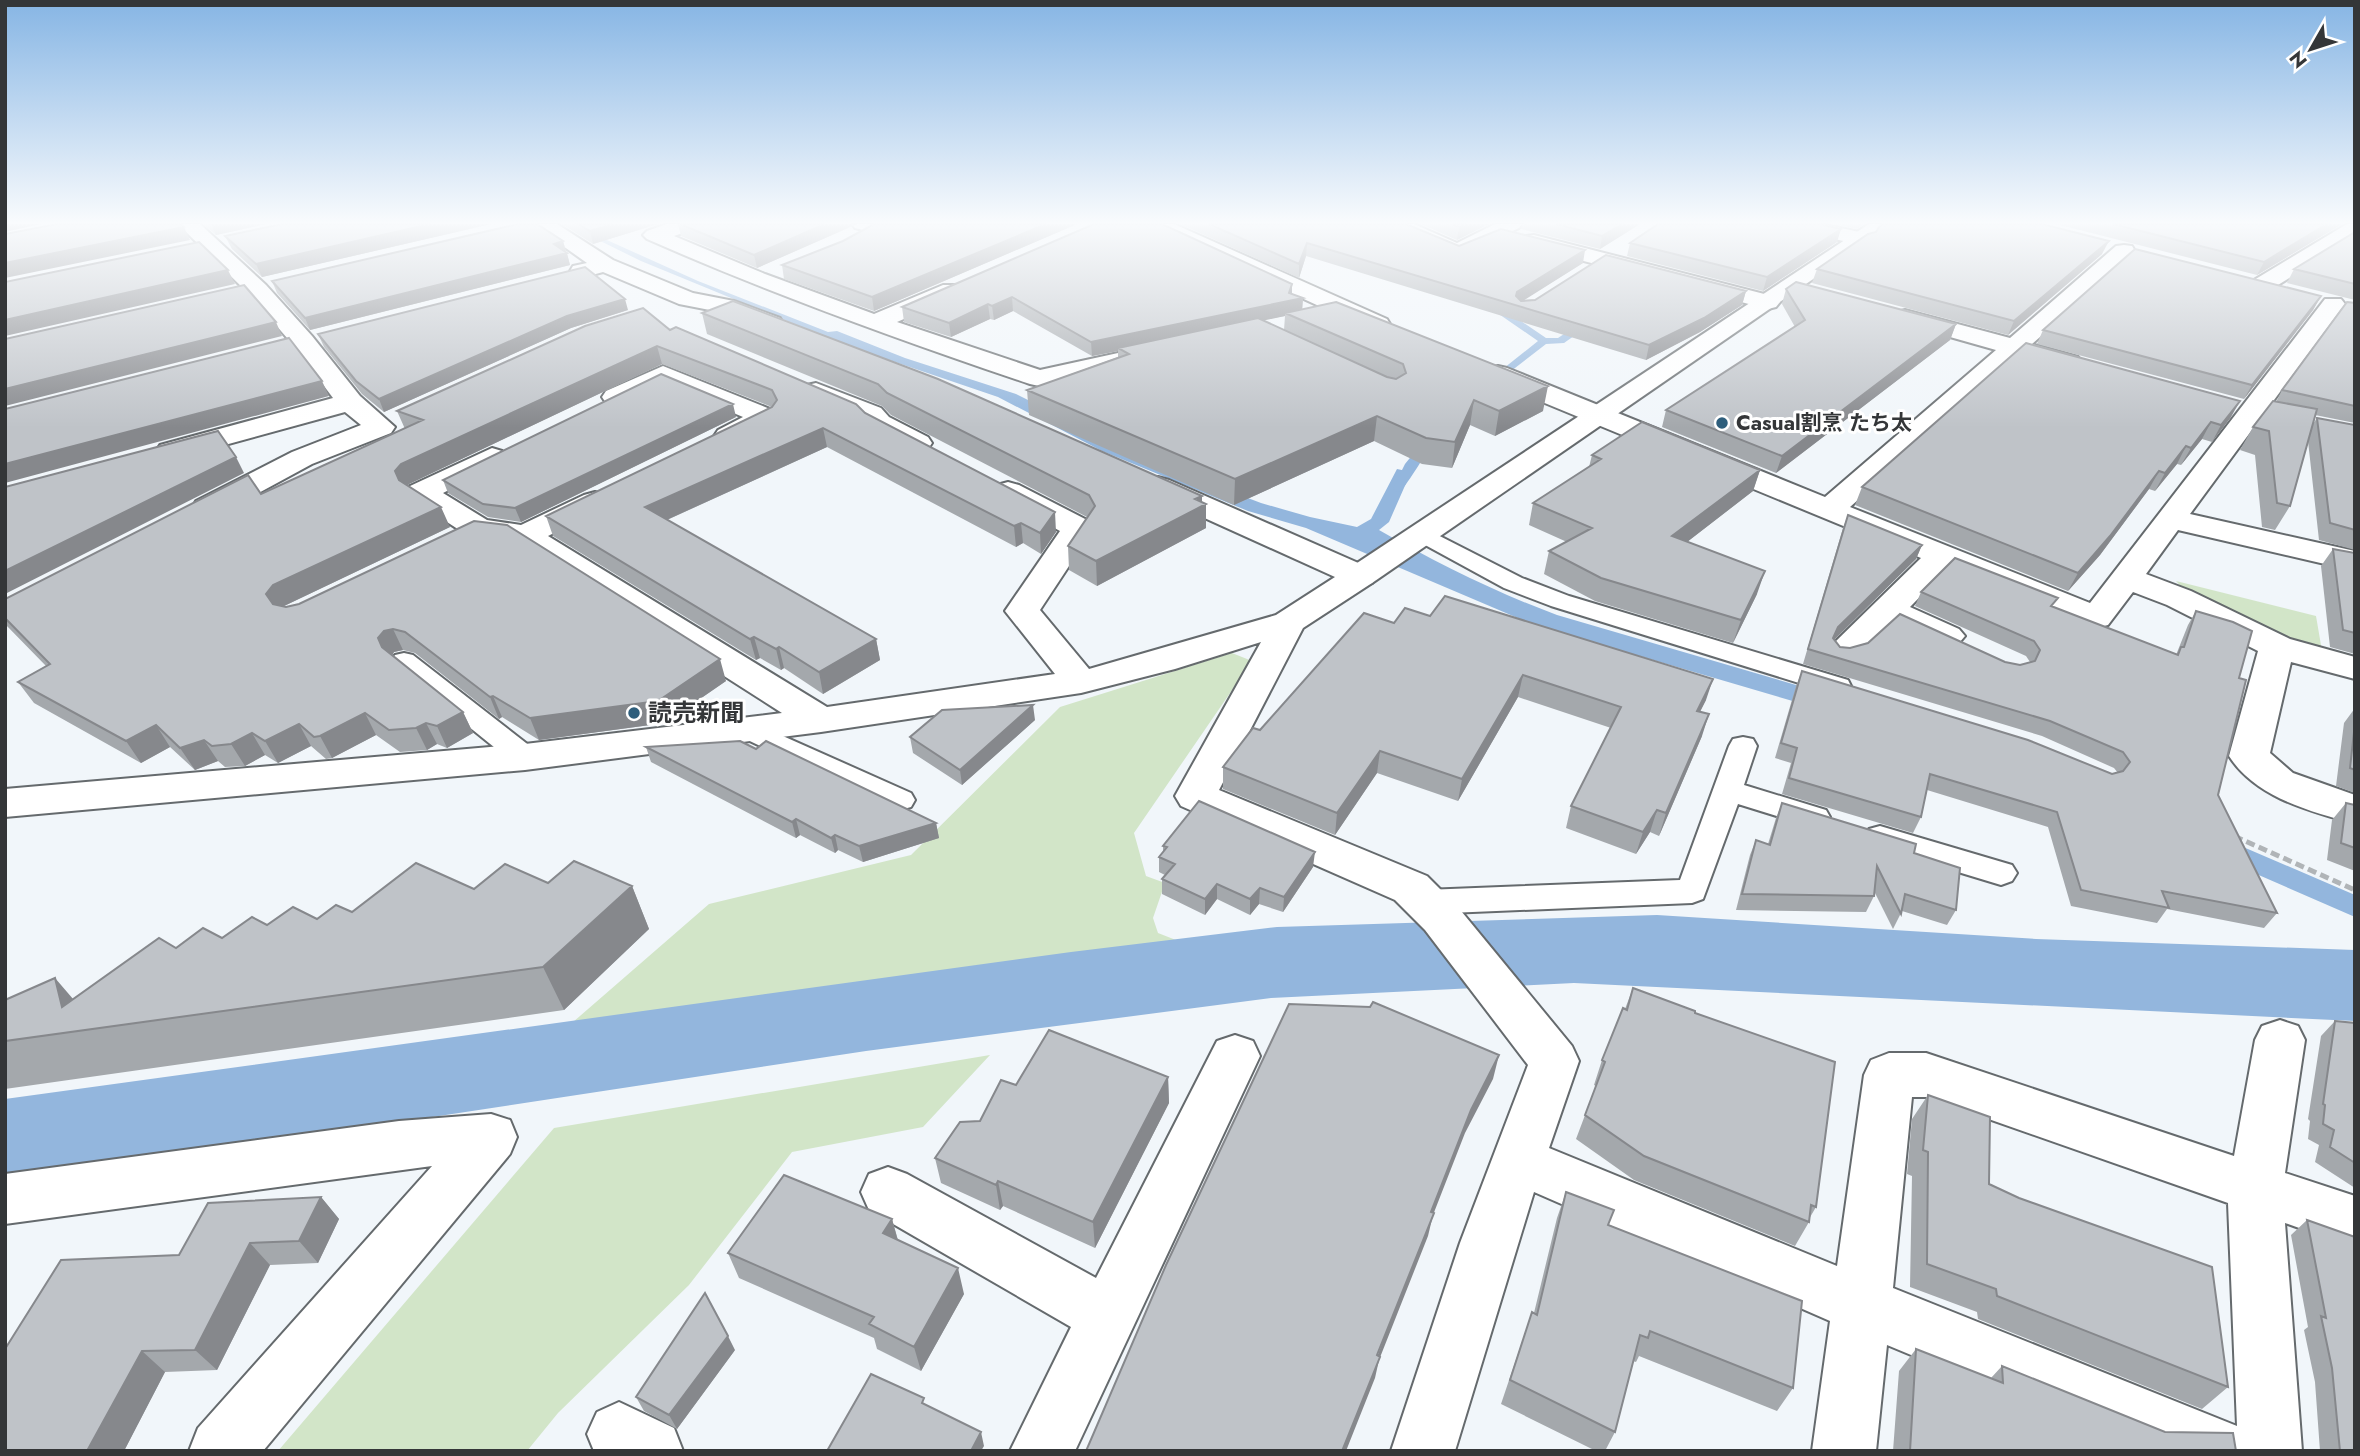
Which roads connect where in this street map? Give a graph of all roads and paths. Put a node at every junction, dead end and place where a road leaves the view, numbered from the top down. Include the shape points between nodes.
1 (260, 292) edge
2 (670, 292) edge
3 (792, 292) edge
4 (946, 292) edge
5 (1304, 292) edge
6 (1730, 292) edge
7 (1782, 292) edge
8 (1810, 292) edge
9 (2087, 292) edge
10 (1817, 294) edge
11 (687, 299) junction
12 (1768, 302) junction
13 (2332, 304) edge
14 (1348, 312) junction
15 (1883, 312) edge
16 (648, 314) edge
17 (1306, 321) edge
18 (875, 323) junction
19 (797, 332) edge
20 (1396, 332) edge
21 (2014, 347) junction
22 (1159, 352) edge
23 (2093, 369) edge
24 (1494, 372) edge
25 (795, 382) edge
26 (350, 402) junction
27 (590, 409) edge
28 (1600, 416) junction
29 (518, 445) edge
30 (705, 447) edge
31 (938, 454) edge
32 (138, 459) edge
33 (1135, 476) edge
34 (984, 478) edge
35 (621, 488) edge
36 (1829, 509) junction
37 (2171, 519) junction
38 (181, 522) edge
39 (478, 528) junction
40 (525, 535) junction
41 (1420, 537) junction
42 (442, 545) edge
43 (1943, 555) junction
44 (2355, 561) edge
45 (1360, 576) junction
46 (2126, 578) junction
47 (1888, 610) junction
48 (1288, 622) junction
49 (2277, 647) junction
50 (1975, 649) edge
51 (1847, 651) edge
52 (404, 661) edge
53 (2355, 668) edge
54 (1081, 682) junction
55 (1858, 692) edge
56 (821, 720) junction
57 (747, 729) junction
58 (1743, 746) dead end
59 (525, 757) junction
60 (1727, 790) junction
61 (58, 798) junction
62 (900, 800) dead end
63 (5, 803) edge
64 (2355, 810) edge
65 (5, 824) edge
66 (2229, 833) edge
67 (2001, 873) dead end
68 (2355, 890) edge
69 (1433, 910) junction
70 (2280, 1040) dead end
71 (1235, 1056) dead end
72 (1518, 1160) junction
73 (2255, 1187) junction
74 (888, 1192) dead end
75 (5, 1199) edge
76 (2355, 1222) edge
77 (1861, 1305) junction
78 (1108, 1316) junction
79 (221, 1451) edge
80 (1042, 1451) edge
81 (1423, 1451) edge
82 (1844, 1451) edge
83 (2219, 1451) edge
84 (2270, 1451) edge

1 - 26 street
2 - 11 street
3 - 18 street
4 - 18 street
5 - 14 street
6 - 12 street
7 - 12 street
8 - 10 street
9 - 21 street
11 - 16 street
11 - 19 street via 726,306
12 - 28 street
13 - 37 street
14 - 17 street
14 - 20 street
15 - 21 street
18 - 22 street via 1039,378
21 - 23 street
21 - 36 street
24 - 28 street
25 - 31 street via 871,414 879,423
26 - 32 street
26 - 38 street via 393,422 302,458
27 - 30 street via 663,374 765,417
28 - 36 street
28 - 41 street
29 - 39 street via 421,492
33 - 45 street
34 - 54 street via 1078,528 1022,611
35 - 40 street
36 - 43 street
37 - 44 street
37 - 46 street
39 - 40 street
39 - 42 street
40 - 56 street
41 - 45 street
41 - 55 lane via 1560,601
43 - 46 street via 2096,618
43 - 47 street
45 - 48 street
46 - 49 street via 2179,598
47 - 50 street
47 - 51 street
48 - 54 street
48 - 69 street via 1195,796 1411,888
49 - 53 street
49 - 64 street via 2249,756 2279,783
52 - 59 lane
54 - 56 street
56 - 57 street
57 - 59 street
57 - 62 lane
58 - 60 lane
59 - 61 street
60 - 67 lane
60 - 69 lane via 1692,891
61 - 63 street
61 - 65 street
66 - 68 path
69 - 72 street via 1554,1061
70 - 73 street
71 - 78 street
72 - 77 street
72 - 81 street
73 - 76 street
73 - 77 street via 1926,1075 1889,1075
73 - 84 street
74 - 78 street
75 - 79 street via 399,1145 491,1138
77 - 82 street
77 - 83 street
78 - 80 street

